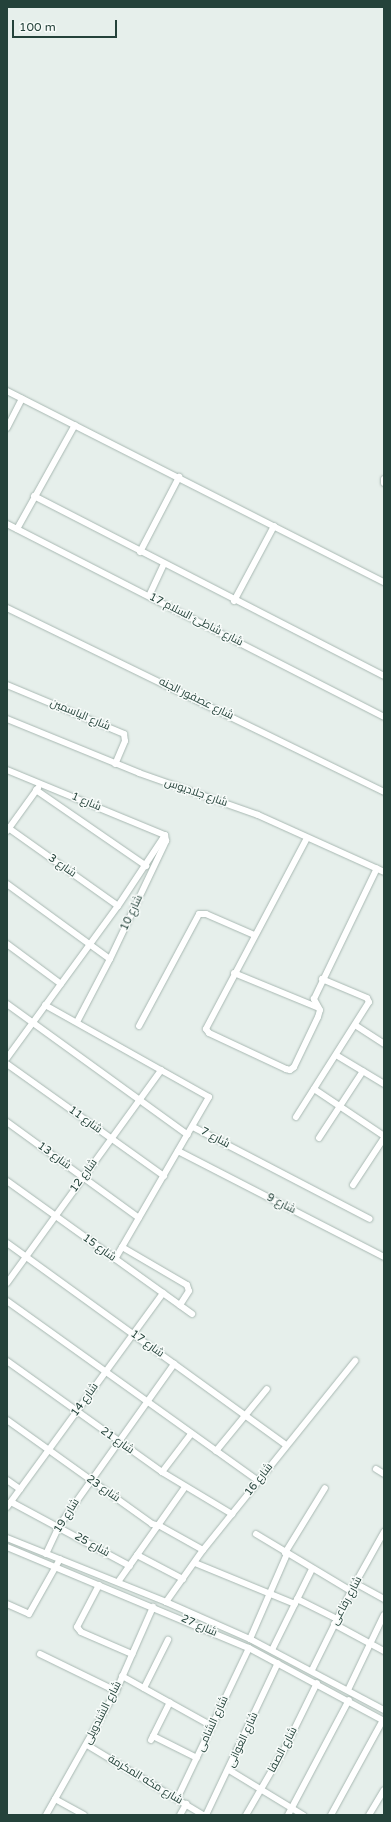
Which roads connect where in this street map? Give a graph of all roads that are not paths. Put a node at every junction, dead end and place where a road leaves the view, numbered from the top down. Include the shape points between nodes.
1 (7, 391) edge
2 (22, 399) junction
3 (75, 425) junction
4 (7, 428) edge
5 (179, 477) junction
6 (384, 479) edge
7 (384, 483) edge
8 (34, 496) junction
9 (7, 524) edge
10 (274, 526) junction
11 (17, 529) junction
12 (140, 552) junction
13 (164, 564) junction
14 (384, 582) edge
15 (149, 596) junction
16 (234, 601) junction
17 (7, 608) edge
18 (384, 676) edge
19 (7, 685) edge
20 (384, 717) edge
21 (7, 719) edge
22 (115, 764) junction
23 (7, 770) edge
24 (41, 784) junction
25 (36, 790) junction
26 (384, 792) edge
27 (8, 829) edge
28 (165, 835) junction
29 (307, 838) junction
30 (146, 866) junction
31 (377, 868) junction
32 (384, 872) edge
33 (7, 884) edge
34 (118, 906) junction
35 (254, 934) junction
36 (7, 944) edge
37 (90, 944) junction
38 (110, 959) junction
39 (234, 973) junction
40 (322, 979) junction
41 (61, 984) junction
42 (7, 1004) edge
43 (45, 1005) junction
44 (317, 1007) junction
45 (33, 1022) junction
46 (77, 1022) junction
47 (355, 1025) junction
48 (139, 1026) dead end
49 (384, 1044) edge
50 (336, 1055) junction
51 (7, 1058) edge
52 (7, 1064) edge
53 (161, 1070) junction
54 (363, 1071) junction
55 (384, 1084) edge
56 (314, 1090) junction
57 (140, 1100) junction
58 (340, 1107) junction
59 (296, 1117) dead end
60 (7, 1122) edge
61 (192, 1126) junction
62 (188, 1135) junction
63 (384, 1137) edge
64 (319, 1138) dead end
65 (111, 1139) junction
66 (178, 1151) junction
67 (164, 1176) junction
68 (83, 1178) junction
69 (7, 1181) edge
70 (353, 1185) dead end
71 (55, 1216) junction
72 (139, 1218) junction
73 (370, 1219) dead end
74 (7, 1243) edge
75 (122, 1247) junction
76 (26, 1257) junction
77 (384, 1257) edge
78 (115, 1259) junction
79 (7, 1283) edge
80 (163, 1293) junction
81 (7, 1301) edge
82 (180, 1305) junction
83 (192, 1314) dead end
84 (133, 1334) junction
85 (7, 1361) edge
86 (355, 1361) dead end
87 (174, 1364) junction
88 (105, 1373) junction
89 (267, 1389) dead end
90 (146, 1403) junction
91 (76, 1412) junction
92 (246, 1415) junction
93 (7, 1420) edge
94 (191, 1434) junction
95 (118, 1442) junction
96 (286, 1445) junction
97 (48, 1450) junction
98 (216, 1451) junction
99 (376, 1469) dead end
100 (162, 1472) junction
101 (384, 1474) edge
102 (7, 1480) edge
103 (258, 1480) junction
104 (90, 1481) junction
105 (185, 1487) junction
106 (325, 1488) dead end
107 (20, 1489) junction
108 (9, 1505) edge
109 (232, 1514) junction
110 (59, 1526) junction
111 (157, 1526) junction
112 (384, 1532) edge
113 (256, 1534) dead end
114 (7, 1538) edge
115 (7, 1547) edge
116 (203, 1550) junction
117 (286, 1553) junction
118 (46, 1554) junction
119 (137, 1555) junction
120 (60, 1559) junction
121 (195, 1563) junction
122 (130, 1566) junction
123 (55, 1568) junction
124 (312, 1569) junction
125 (183, 1578) junction
126 (118, 1582) junction
127 (355, 1583) junction
128 (99, 1585) junction
129 (351, 1591) junction
130 (269, 1594) junction
131 (384, 1599) edge
132 (166, 1602) junction
133 (296, 1602) junction
134 (7, 1604) edge
135 (154, 1607) junction
136 (384, 1615) edge
137 (336, 1621) junction
138 (250, 1639) junction
139 (168, 1640) dead end
140 (370, 1644) junction
141 (249, 1648) junction
142 (272, 1650) junction
143 (384, 1651) edge
144 (40, 1654) dead end
145 (132, 1654) junction
146 (290, 1659) junction
147 (278, 1663) junction
148 (286, 1667) junction
149 (312, 1670) junction
150 (122, 1676) junction
151 (317, 1683) junction
152 (144, 1688) junction
153 (348, 1690) junction
154 (116, 1691) junction
155 (349, 1700) junction
156 (170, 1702) junction
157 (384, 1710) edge
158 (383, 1720) edge
159 (212, 1726) junction
160 (87, 1744) junction
161 (197, 1758) junction
162 (229, 1770) junction
163 (262, 1789) junction
164 (384, 1790) edge
165 (55, 1798) junction
166 (177, 1799) junction
167 (186, 1804) junction
168 (292, 1808) junction
169 (46, 1815) edge
170 (84, 1815) edge
171 (180, 1815) edge
172 (204, 1815) edge
173 (246, 1815) edge
174 (288, 1815) edge
175 (303, 1815) edge
176 (330, 1815) edge
177 (369, 1815) edge

1 - 2 street
2 - 3 street
2 - 4 street
3 - 5 street
3 - 8 street
5 - 10 street
5 - 12 street
6 - 7 street
8 - 11 street
8 - 12 street
9 - 11 street, شارع شاطئ السلام 17
10 - 14 street
10 - 16 street
11 - 15 street, شارع شاطئ السلام 17
12 - 13 street
13 - 15 street
13 - 16 street
15 - 20 street, شارع شاطئ السلام 17
16 - 18 street
17 - 26 street, شارع عصفور الجنه
19 - 22 street, شارع الياسمين via 124,734 125,741
21 - 22 street, شارع جلاديوس
22 - 29 street, شارع جلاديوس via 258,815
23 - 24 street, شارع 1
24 - 25 street
24 - 28 street, شارع 1
25 - 27 street
25 - 30 street
27 - 34 street, شارع 3
28 - 30 street, شارع 10
28 - 38 street, شارع 10 via 166,841
29 - 31 street, شارع جلاديوس
29 - 35 street
30 - 34 street, شارع 10
31 - 32 street, شارع جلاديوس
31 - 40 street
33 - 37 street
34 - 37 street, شارع 10
35 - 39 street
35 - 48 street via 206,914 199,914
36 - 41 street
37 - 38 street
37 - 41 street, شارع 10
38 - 46 street, شارع 10
39 - 44 street
39 - 44 street via 207,1024 206,1031 286,1070 294,1067 320,1013
40 - 44 street via 314,999
40 - 47 street via 367,998 367,1006
41 - 43 street, شارع 10
42 - 45 street
43 - 45 street, شارع 10
43 - 46 street, شارع 7
45 - 51 street, شارع 10
45 - 57 street
46 - 53 street, شارع 7
47 - 49 street
47 - 50 street
50 - 54 street
50 - 56 street
52 - 65 street, شارع 11
53 - 57 street, شارع 12
53 - 61 street, شارع 7 via 209,1097
54 - 55 street
54 - 58 street
56 - 58 street
56 - 59 street
57 - 62 street
57 - 65 street, شارع 12
58 - 63 street
58 - 64 street
60 - 68 street, شارع 13
61 - 62 street
61 - 73 street, شارع 7
62 - 66 street
63 - 70 street
65 - 67 street, شارع 11
65 - 68 street, شارع 12
66 - 67 street
66 - 77 street, شارع 9
67 - 72 street
68 - 71 street, شارع 12
68 - 72 street, شارع 13
69 - 71 street, شارع 15
71 - 76 street, شارع 12
71 - 78 street, شارع 15
72 - 75 street
74 - 76 street, شارع 17
75 - 78 street
75 - 82 street via 187,1285 189,1292
76 - 79 street, شارع 12
76 - 84 street, شارع 17
78 - 80 street, شارع 15
80 - 82 street, شارع 15
80 - 84 street, شارع 14
81 - 88 street
82 - 83 street, شارع 15
84 - 87 street, شارع 17
84 - 88 street, شارع 14
85 - 91 street, شارع 21
86 - 96 street, شارع 16
87 - 90 street, شارع 19
87 - 92 street, شارع 17
88 - 90 street
88 - 91 street, شارع 14
89 - 92 street
90 - 94 street
90 - 95 street, شارع 19
91 - 95 street, شارع 21
91 - 97 street, شارع 14
92 - 96 street, شارع 17
92 - 98 street
93 - 97 street, شارع 23
94 - 98 street
94 - 100 street
95 - 100 street, شارع 21
95 - 104 street, شارع 19
96 - 103 street, شارع 16
97 - 104 street, شارع 23
97 - 107 street, شارع 14
98 - 103 street
99 - 101 street
100 - 105 street, شارع 21
102 - 107 street
103 - 109 street, شارع 16
104 - 110 street, شارع 19
104 - 111 street, شارع 23
105 - 109 street, شارع 21
105 - 111 street
106 - 117 street
107 - 108 street, شارع 14
108 - 110 street, شارع 25
109 - 116 street, شارع 16
110 - 118 street, شارع 19
110 - 122 street, شارع 25
111 - 116 street, شارع 23
111 - 119 street
112 - 127 street, شارع رفاعى
113 - 117 street
114 - 118 street, شارع 27
115 - 123 street, شارع 27
116 - 121 street, شارع 16
117 - 124 street
117 - 130 street
118 - 120 street, شارع 27
119 - 122 street
119 - 125 street
120 - 123 street
120 - 126 street, شارع 27
121 - 125 street, شارع 16
121 - 130 street
122 - 126 street
123 - 128 street, شارع 27
123 - 134 street via 29,1614
124 - 129 street
124 - 133 street
125 - 132 street, شارع 16
126 - 132 street, شارع 27
127 - 129 street, شارع رفاعى
127 - 131 street
128 - 135 street, شارع 27
128 - 145 street via 77,1627 81,1632
129 - 137 street, شارع رفاعى
130 - 133 street
130 - 138 street
132 - 138 street, شارع 27
133 - 137 street
133 - 142 street
135 - 141 street, شارع 27
135 - 145 street, شارع الشندويلى
136 - 140 street
137 - 140 street
137 - 149 street, شارع رفاعى
138 - 142 street, شارع 27
139 - 152 street
140 - 143 street
140 - 153 street
141 - 147 street, شارع 27
141 - 159 street, شارع الشامى
142 - 146 street, شارع 27
144 - 154 street
145 - 150 street, شارع الشندويلى
146 - 148 street
146 - 149 street, شارع 27
147 - 148 street, شارع 27
147 - 162 street, شارع العوانى
148 - 151 street, شارع 27
149 - 153 street, شارع 27
150 - 152 street
150 - 154 street, شارع الشندويلى
151 - 155 street, شارع 27
151 - 163 street, شارع الصفا
152 - 156 street
153 - 157 street, شارع 27
154 - 160 street, شارع الشندويلى
155 - 158 street, شارع 27
155 - 168 street
156 - 159 street
156 - 161 street via 152,1738
158 - 176 street
159 - 161 street, شارع الشامى
160 - 165 street, شارع الشندويلى
160 - 166 street, شارع مكه المكرمة
161 - 166 street, شارع الشامى
162 - 163 street
162 - 172 street, شارع العوانى
163 - 168 street
163 - 173 street, شارع الصفا
164 - 177 street
165 - 169 street, شارع الشندويلى
165 - 170 street
166 - 167 street, شارع مكه المكرمة
167 - 171 street
167 - 172 street, شارع مكه المكرمة
168 - 174 street
168 - 175 street

